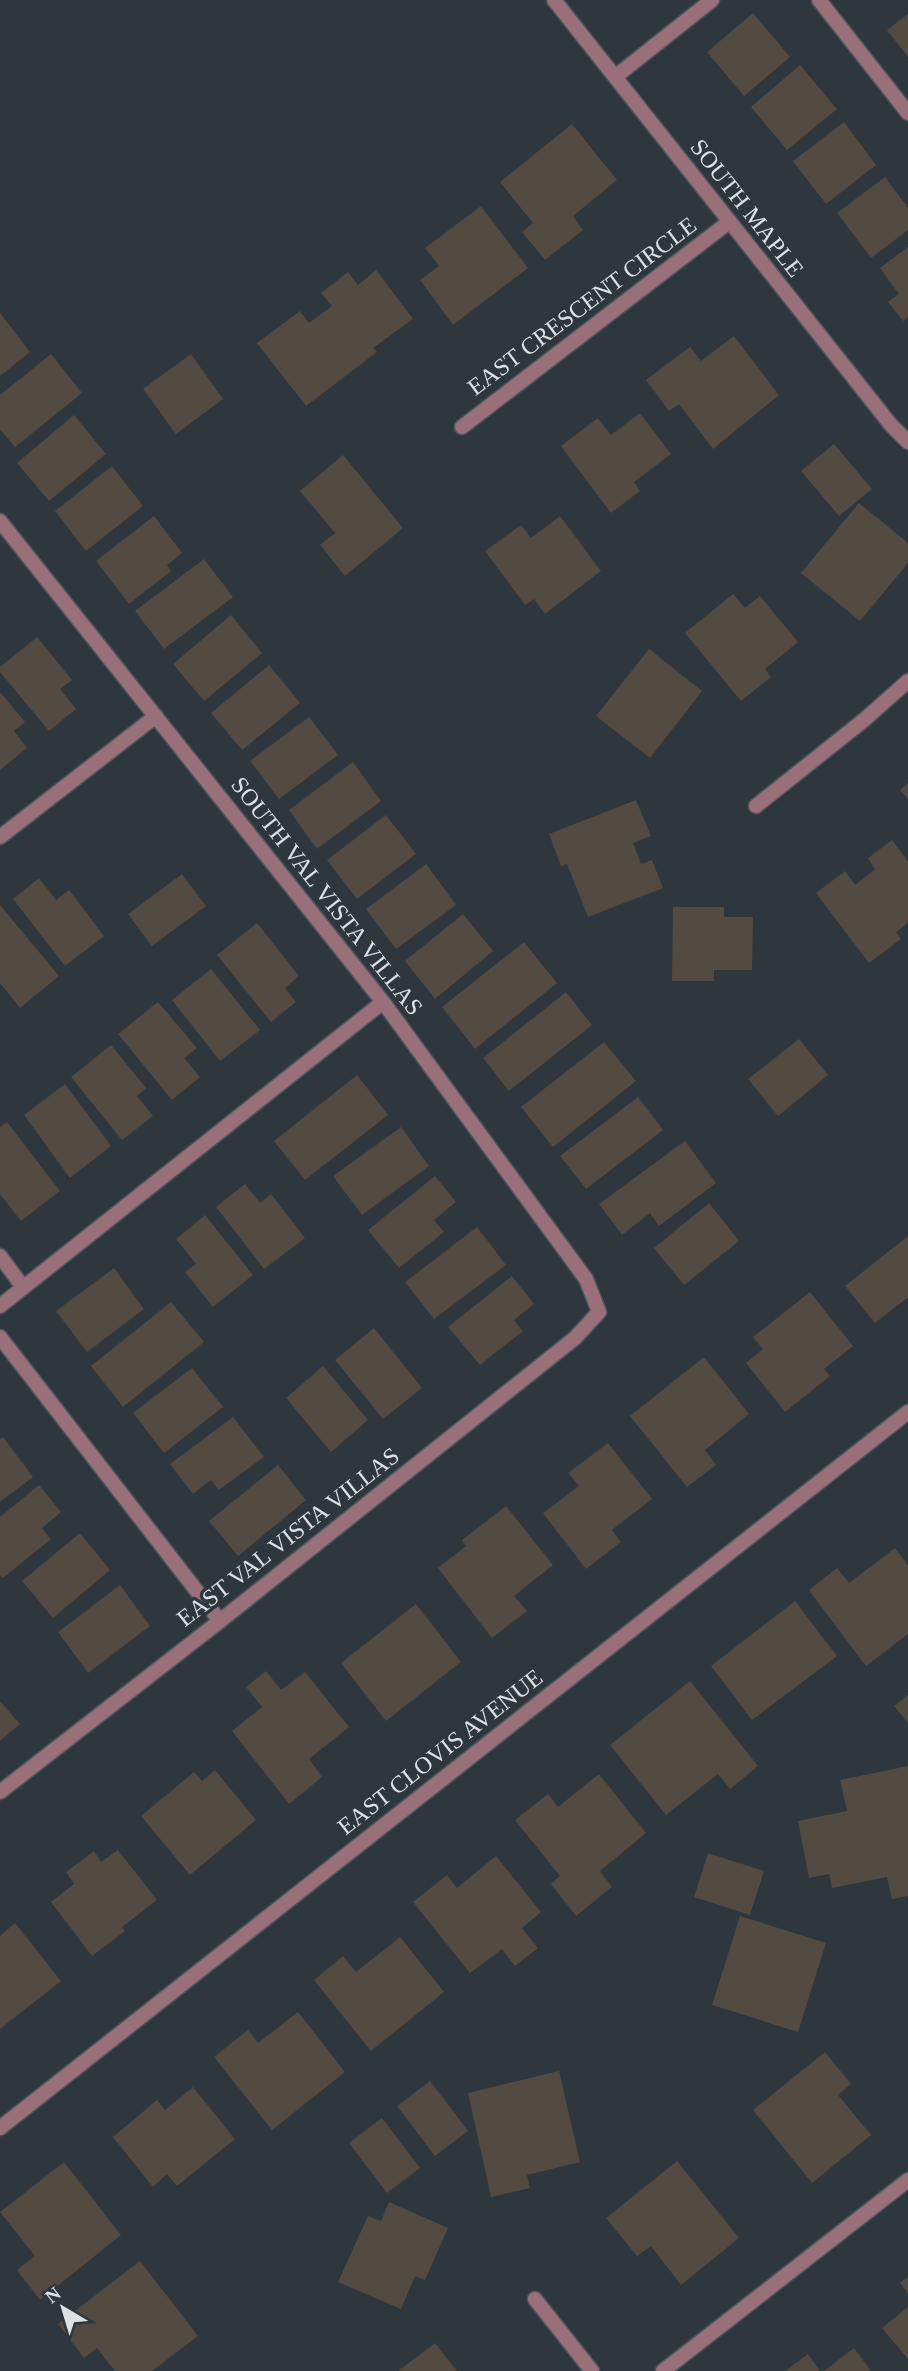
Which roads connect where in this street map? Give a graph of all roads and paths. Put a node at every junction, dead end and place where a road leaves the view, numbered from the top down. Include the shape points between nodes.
1 (554, 0) edge
2 (712, 0) edge
3 (819, 0) edge
4 (615, 77) junction
5 (908, 113) edge
6 (729, 222) junction
7 (462, 426) dead end
8 (908, 442) edge
9 (0, 521) edge
10 (908, 681) edge
11 (156, 716) junction
12 (756, 806) dead end
13 (0, 837) edge
14 (383, 1002) junction
15 (0, 1256) edge
16 (23, 1287) junction
17 (0, 1306) edge
18 (599, 1312) joint
19 (0, 1337) edge
20 (908, 1412) edge
21 (220, 1621) junction
22 (0, 1792) edge
23 (0, 2128) edge
24 (908, 2180) edge
25 (535, 2299) dead end
26 (592, 2371) edge
27 (663, 2371) edge

1 - 4 street, SOUTH MAPLE
2 - 4 street
3 - 5 street
4 - 6 street, SOUTH MAPLE
6 - 7 street, EAST CRESCENT CIRCLE
6 - 8 street, SOUTH MAPLE
9 - 11 street, SOUTH VAL VISTA VILLAS
10 - 12 street
11 - 13 street
11 - 14 street, SOUTH VAL VISTA VILLAS
14 - 16 street
14 - 18 street, SOUTH VAL VISTA VILLAS via 586,1279
15 - 16 street
16 - 17 street
18 - 21 street, EAST VAL VISTA VILLAS via 575,1338
19 - 21 street
20 - 23 street, EAST CLOVIS AVENUE
21 - 22 street, EAST VAL VISTA VILLAS
24 - 27 street
25 - 26 street

